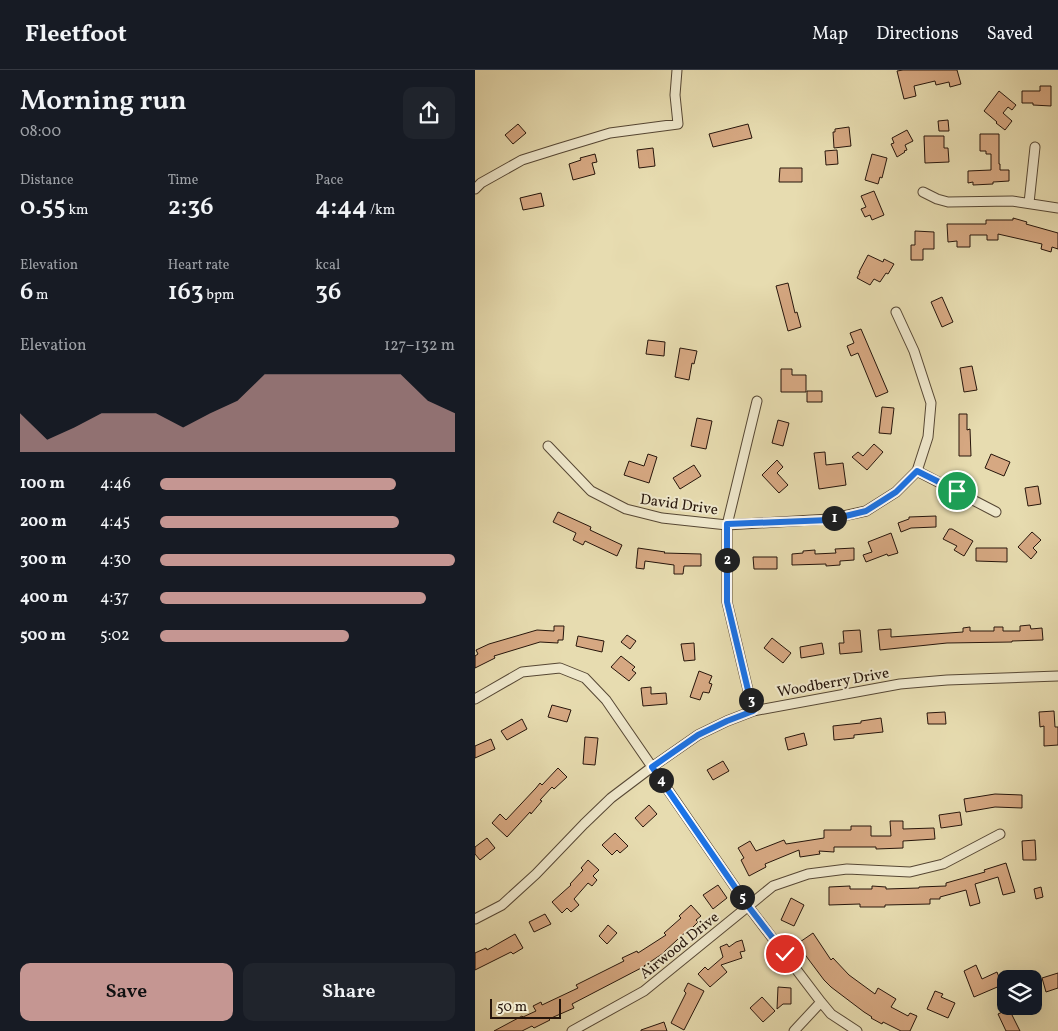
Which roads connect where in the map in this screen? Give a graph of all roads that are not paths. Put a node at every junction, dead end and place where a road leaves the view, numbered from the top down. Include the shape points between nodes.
1 (677, 70) edge
2 (1035, 147) dead end
3 (475, 188) edge
4 (923, 192) dead end
5 (1029, 203) junction
6 (1058, 208) edge
7 (896, 312) dead end
8 (757, 402) dead end
9 (548, 446) dead end
10 (917, 471) junction
11 (997, 512) dead end
12 (727, 524) junction
13 (1058, 676) edge
14 (475, 699) edge
15 (753, 711) junction
16 (652, 767) junction
17 (1001, 834) dead end
18 (748, 906) junction
19 (475, 919) edge
20 (821, 1002) junction
21 (572, 1031) edge
22 (794, 1031) edge
23 (857, 1031) edge

1 - 3 street via 678,124 610,133 531,157
2 - 5 street
4 - 5 street via 952,202 992,200
5 - 6 street
7 - 10 street, David Drive via 914,351 931,403 928,437
8 - 12 street
9 - 12 street, David Drive via 591,491 626,510 661,518
10 - 11 street
10 - 12 street, David Drive via 896,492 866,511 829,520
12 - 15 street via 727,602
13 - 15 street, Woodberry Drive via 900,684
14 - 16 street via 522,672 560,668 577,674 606,700
15 - 16 street, Woodberry Drive via 698,735
16 - 18 street
16 - 19 street, Woodberry Drive via 611,798 502,905
17 - 18 street, Airwood Drive via 943,864 910,872 847,869 808,874 773,886
18 - 20 street
18 - 21 street, Airwood Drive via 644,991
20 - 22 street
20 - 23 street via 831,1014

